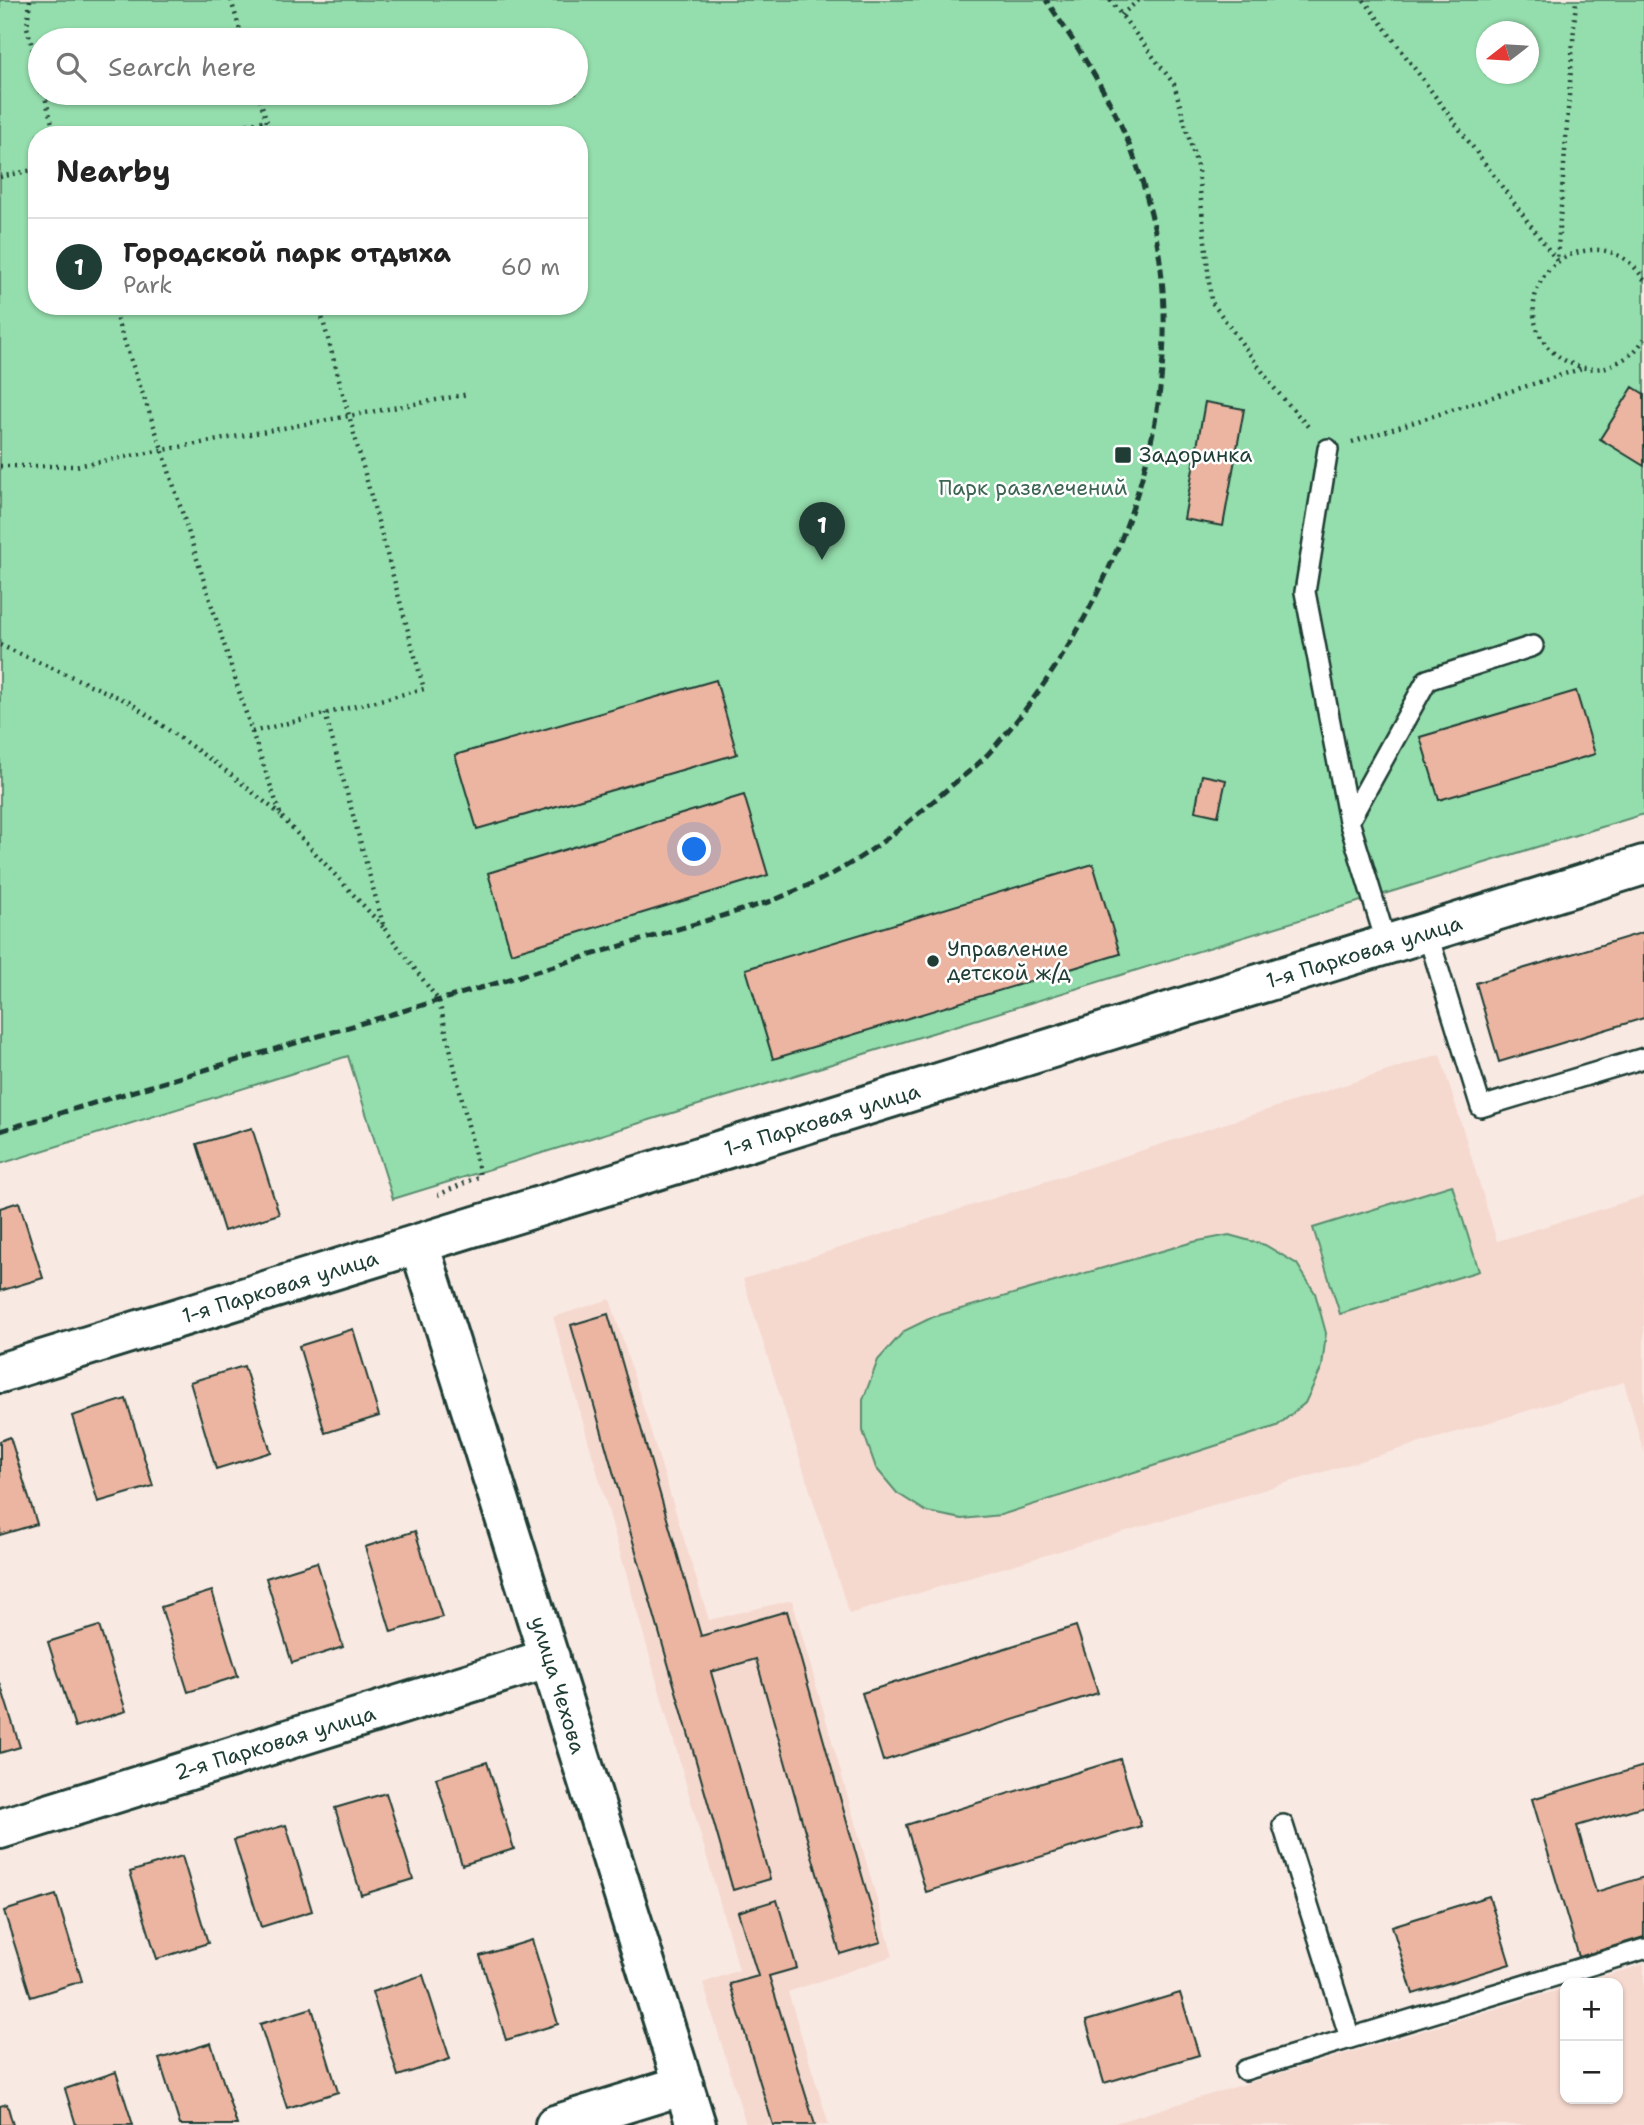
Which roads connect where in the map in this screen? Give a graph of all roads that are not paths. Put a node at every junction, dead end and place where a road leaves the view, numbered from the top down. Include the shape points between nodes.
1 (1328, 449) road end
2 (1532, 646) dead end
3 (1349, 821) junction
4 (1644, 865) edge
5 (1427, 932) junction
6 (1387, 945) junction
7 (1644, 1058) edge
8 (419, 1244) junction
9 (0, 1373) edge
10 (550, 1658) junction
11 (1283, 1825) dead end
12 (0, 1829) edge
13 (1644, 1949) edge
14 (1350, 2038) junction
15 (1245, 2070) dead end
16 (684, 2085) junction
17 (555, 2125) edge
18 (696, 2125) edge

1 - 3 lane via 1305,592
2 - 3 lane via 1427,680
3 - 6 lane
4 - 5 street, 1-я Парковая улица
5 - 6 street, 1-я Парковая улица
5 - 7 lane via 1481,1107
6 - 8 street, 1-я Парковая улица
8 - 9 street, 1-я Парковая улица
8 - 10 street, улица Чехова
10 - 12 street, 2-я Парковая улица
10 - 16 street, улица Чехова
11 - 14 lane
13 - 14 lane
14 - 15 lane
16 - 17 street
16 - 18 street, улица Чехова

